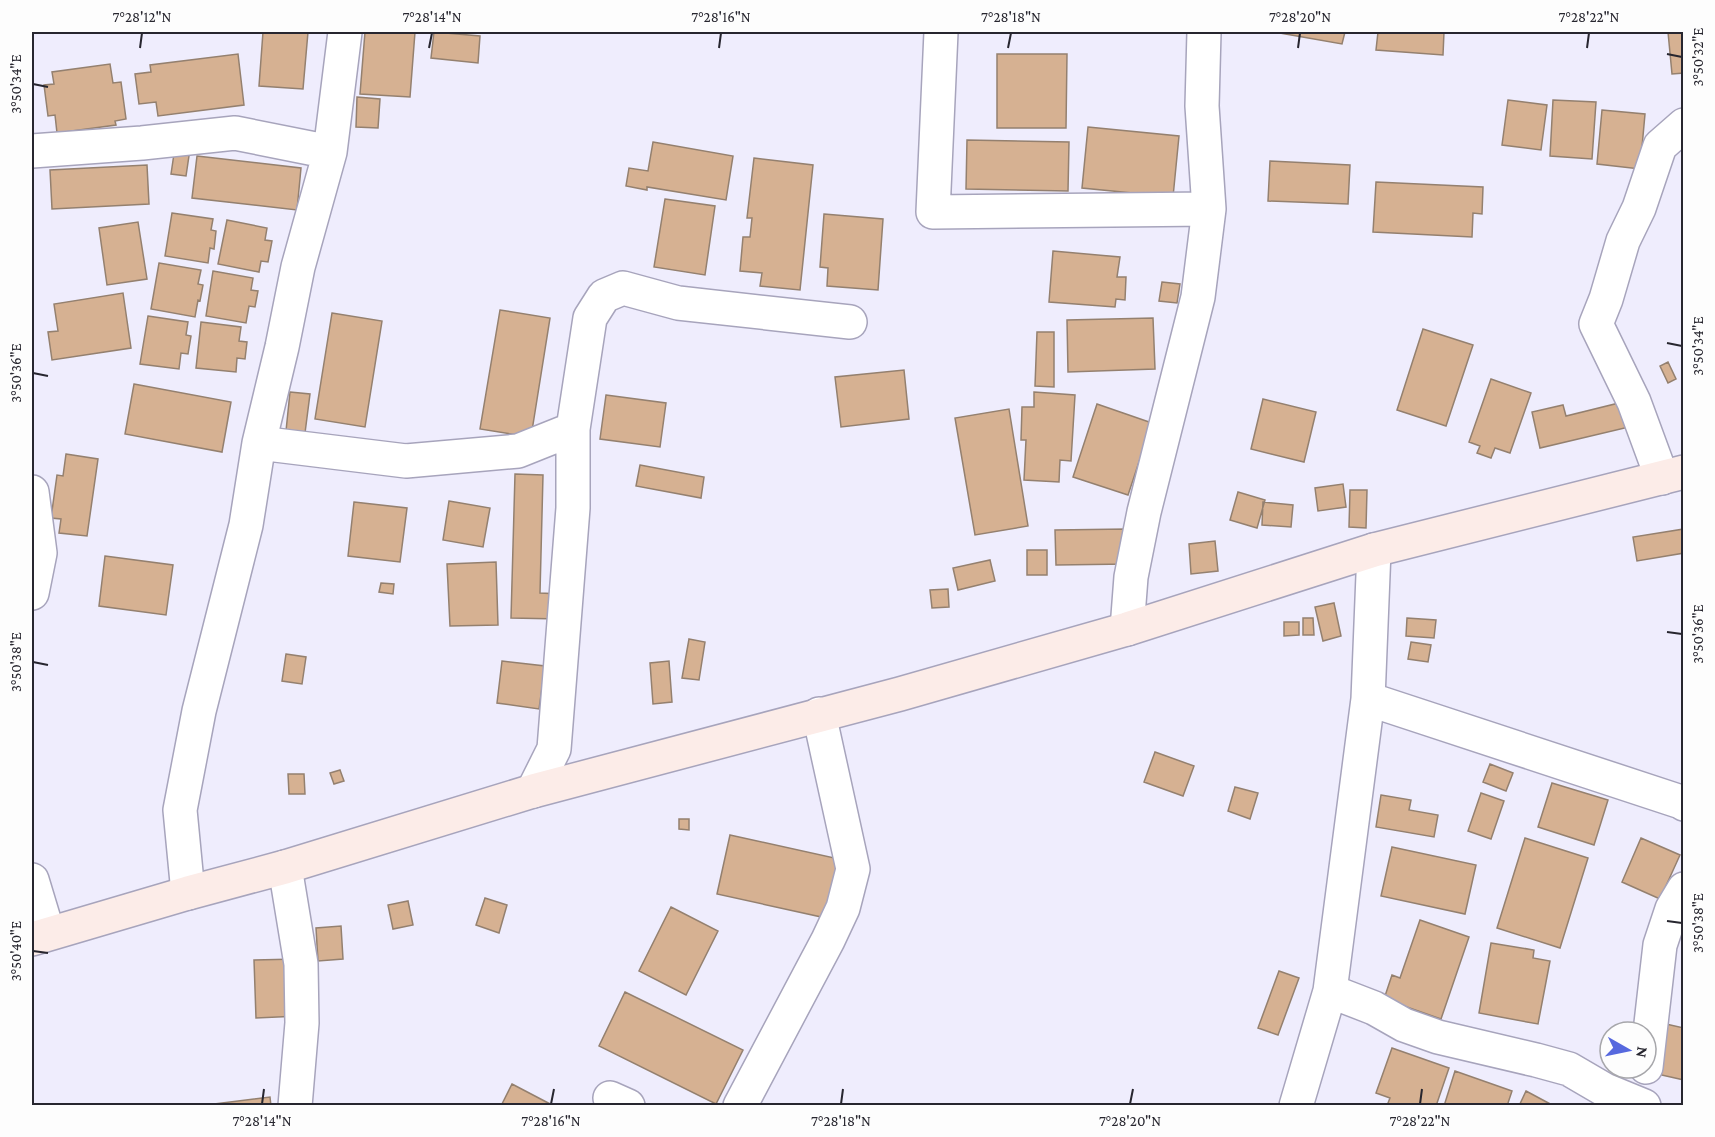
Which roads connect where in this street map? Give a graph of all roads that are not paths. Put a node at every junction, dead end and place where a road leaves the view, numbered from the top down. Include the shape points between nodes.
1 (345, 32) edge
2 (941, 32) edge
3 (1204, 32) edge
4 (1683, 125) edge
5 (32, 152) edge
6 (330, 152) junction
7 (1209, 210) junction
8 (850, 322) dead end
9 (573, 429) junction
10 (259, 443) junction
11 (1673, 475) edge
12 (32, 492) edge
13 (1374, 550) junction
14 (32, 593) edge
15 (1127, 629) junction
16 (1368, 699) junction
17 (819, 714) junction
18 (533, 791) junction
19 (1683, 804) edge
20 (285, 867) junction
21 (32, 880) edge
22 (1683, 889) edge
23 (188, 893) junction
24 (40, 936) edge
25 (1330, 991) junction
26 (1651, 1020) edge
27 (1645, 1080) edge
28 (1643, 1105) edge
29 (295, 1106) edge
30 (740, 1106) edge
31 (1296, 1106) edge

1 - 6 street
2 - 7 street via 933,212
3 - 7 street via 1202,106
4 - 11 street via 1660,146 1596,324
5 - 6 street via 235,133
6 - 10 street via 298,267
7 - 15 street via 1198,297 1131,577
8 - 9 street via 678,303 623,288 604,296 591,318
9 - 10 street via 518,451 406,461
9 - 18 street via 573,508 554,749
10 - 23 street via 246,525 199,711 180,810
11 - 13 main road
12 - 14 street via 40,553
13 - 15 main road
13 - 16 street
15 - 17 main road
16 - 19 street
16 - 25 street
17 - 18 main road
17 - 30 street via 853,869 843,908 828,940
18 - 20 main road
20 - 23 main road
20 - 29 street via 301,964 302,1023
21 - 24 street
22 - 26 street via 1660,945
23 - 24 main road
25 - 28 street via 1438,1037 1569,1069 1605,1090
25 - 31 street
27 - 28 street

